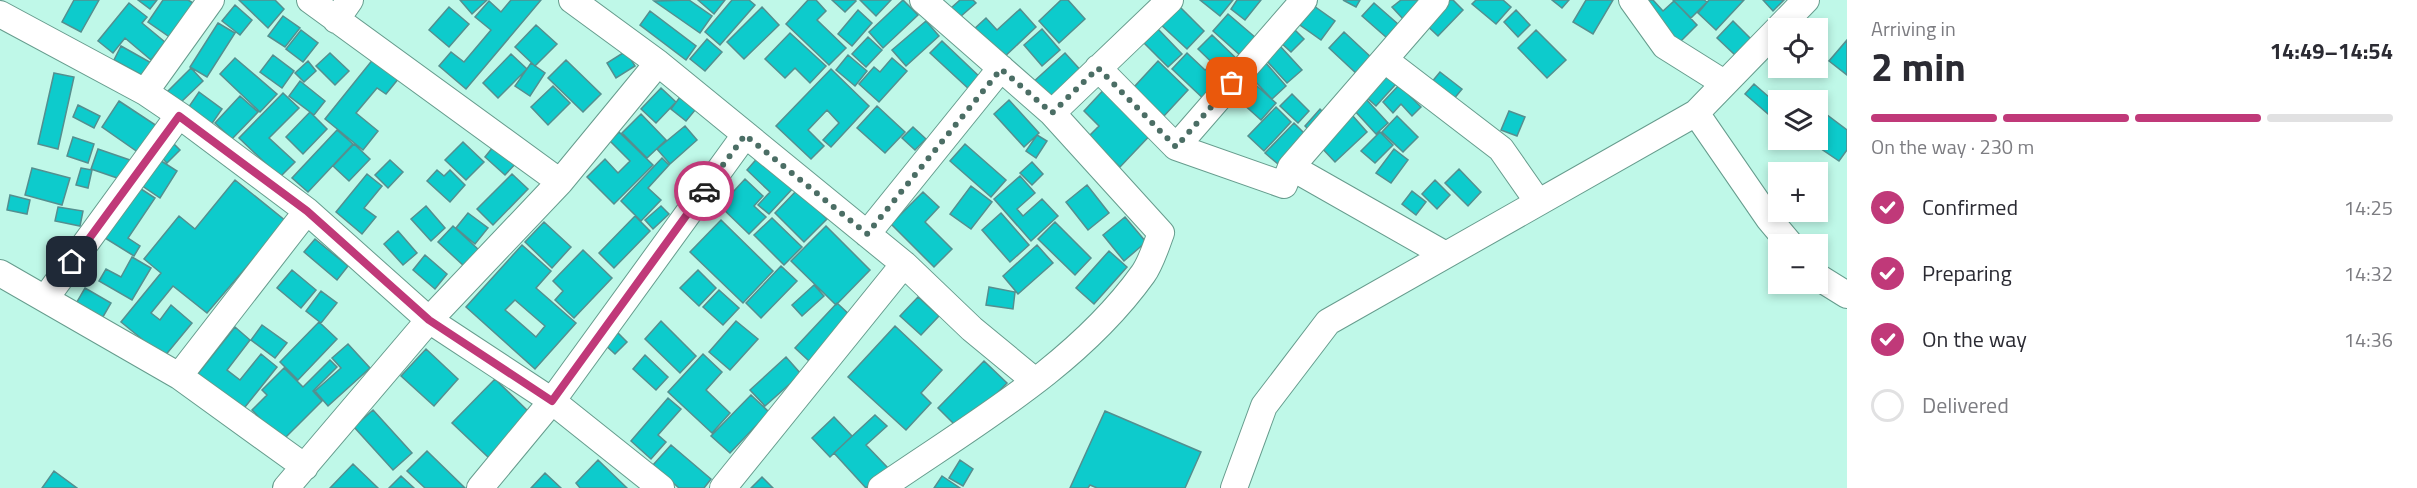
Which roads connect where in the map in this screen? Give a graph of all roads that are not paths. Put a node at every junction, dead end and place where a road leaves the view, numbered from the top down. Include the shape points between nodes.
1 (211, 0) edge
2 (310, 0) edge
3 (572, 0) edge
4 (923, 0) edge
5 (1170, 0) edge
6 (1304, 0) edge
7 (1436, 0) edge
8 (1632, 0) edge
9 (1806, 0) edge
10 (343, 10) edge
11 (0, 14) edge
12 (1385, 60) junction
13 (658, 63) junction
14 (1098, 68) junction
15 (1001, 69) junction
16 (1724, 83) junction
17 (145, 93) junction
18 (1052, 113) junction
19 (1696, 113) junction
20 (179, 116) junction
21 (745, 135) junction
22 (1176, 147) junction
23 (1291, 167) junction
24 (560, 182) junction
25 (1538, 202) junction
26 (307, 211) junction
27 (867, 234) junction
28 (1781, 234) edge
29 (1444, 254) junction
30 (904, 264) junction
31 (0, 273) edge
32 (1828, 283) edge
33 (1847, 295) edge
34 (45, 299) junction
35 (429, 320) junction
36 (179, 376) junction
37 (1035, 381) junction
38 (552, 401) junction
39 (305, 467) junction
40 (286, 488) edge
41 (480, 488) edge
42 (661, 488) edge
43 (723, 488) edge
44 (881, 488) edge
45 (1234, 488) edge

1 - 17 street
2 - 10 street
3 - 13 street
4 - 15 street
5 - 14 street
6 - 22 street
7 - 12 street
8 - 16 street via 1665,46
9 - 16 street
10 - 24 street
11 - 17 street
12 - 23 street
12 - 25 street via 1501,149
13 - 21 street
13 - 24 street
14 - 18 street
14 - 22 street
15 - 18 street
15 - 27 street
16 - 19 street
17 - 20 street
18 - 37 street via 1161,233 1144,273 1092,333
19 - 25 street
19 - 28 street
20 - 26 street
20 - 34 street
21 - 27 street
21 - 38 street
22 - 23 street via 1284,185
23 - 29 street
24 - 35 street
25 - 29 street
26 - 35 street
26 - 36 street
27 - 30 street
29 - 45 street via 1328,322 1264,406
30 - 37 street via 972,329
30 - 43 street
31 - 34 street
32 - 33 street
34 - 36 street
35 - 38 street
35 - 39 street
36 - 39 street
37 - 44 street
38 - 41 street
38 - 42 street
39 - 40 street

